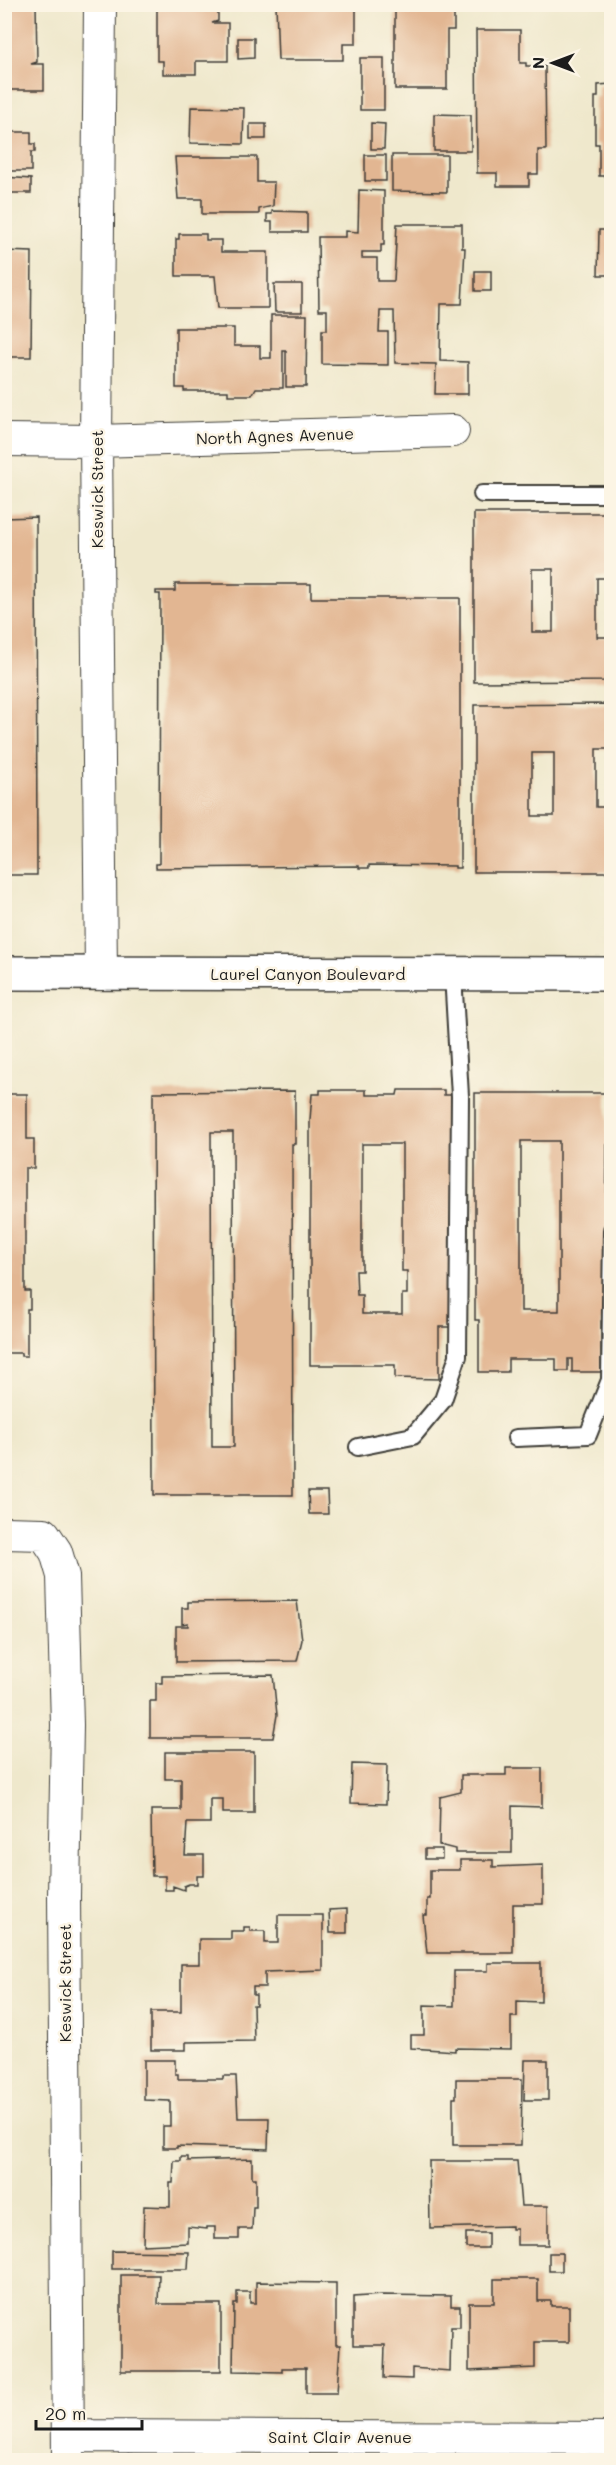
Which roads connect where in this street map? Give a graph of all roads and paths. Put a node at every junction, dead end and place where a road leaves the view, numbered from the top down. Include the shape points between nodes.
1 (100, 4) edge
2 (453, 431) dead end
3 (4, 440) edge
4 (96, 441) junction
5 (482, 494) dead end
6 (612, 494) edge
7 (4, 973) edge
8 (101, 974) junction
9 (453, 974) junction
10 (612, 974) edge
11 (612, 1230) edge
12 (516, 1438) dead end
13 (358, 1447) dead end
14 (4, 1533) edge
15 (612, 2438) edge
16 (68, 2448) edge

1 - 4 street, Keswick Street
2 - 4 street, North Agnes Avenue
3 - 4 street, North Agnes Avenue
4 - 8 street, Keswick Street
5 - 6 lane
7 - 8 main road, Laurel Canyon Boulevard
8 - 9 main road, Laurel Canyon Boulevard
9 - 10 main road, Laurel Canyon Boulevard
9 - 13 lane via 460,1096 458,1356 443,1400 412,1436
11 - 12 lane via 610,1380 588,1435
14 - 16 street, Keswick Street via 44,1534 56,1552 63,1576 67,1725 64,1896
15 - 16 street, Saint Clair Avenue

